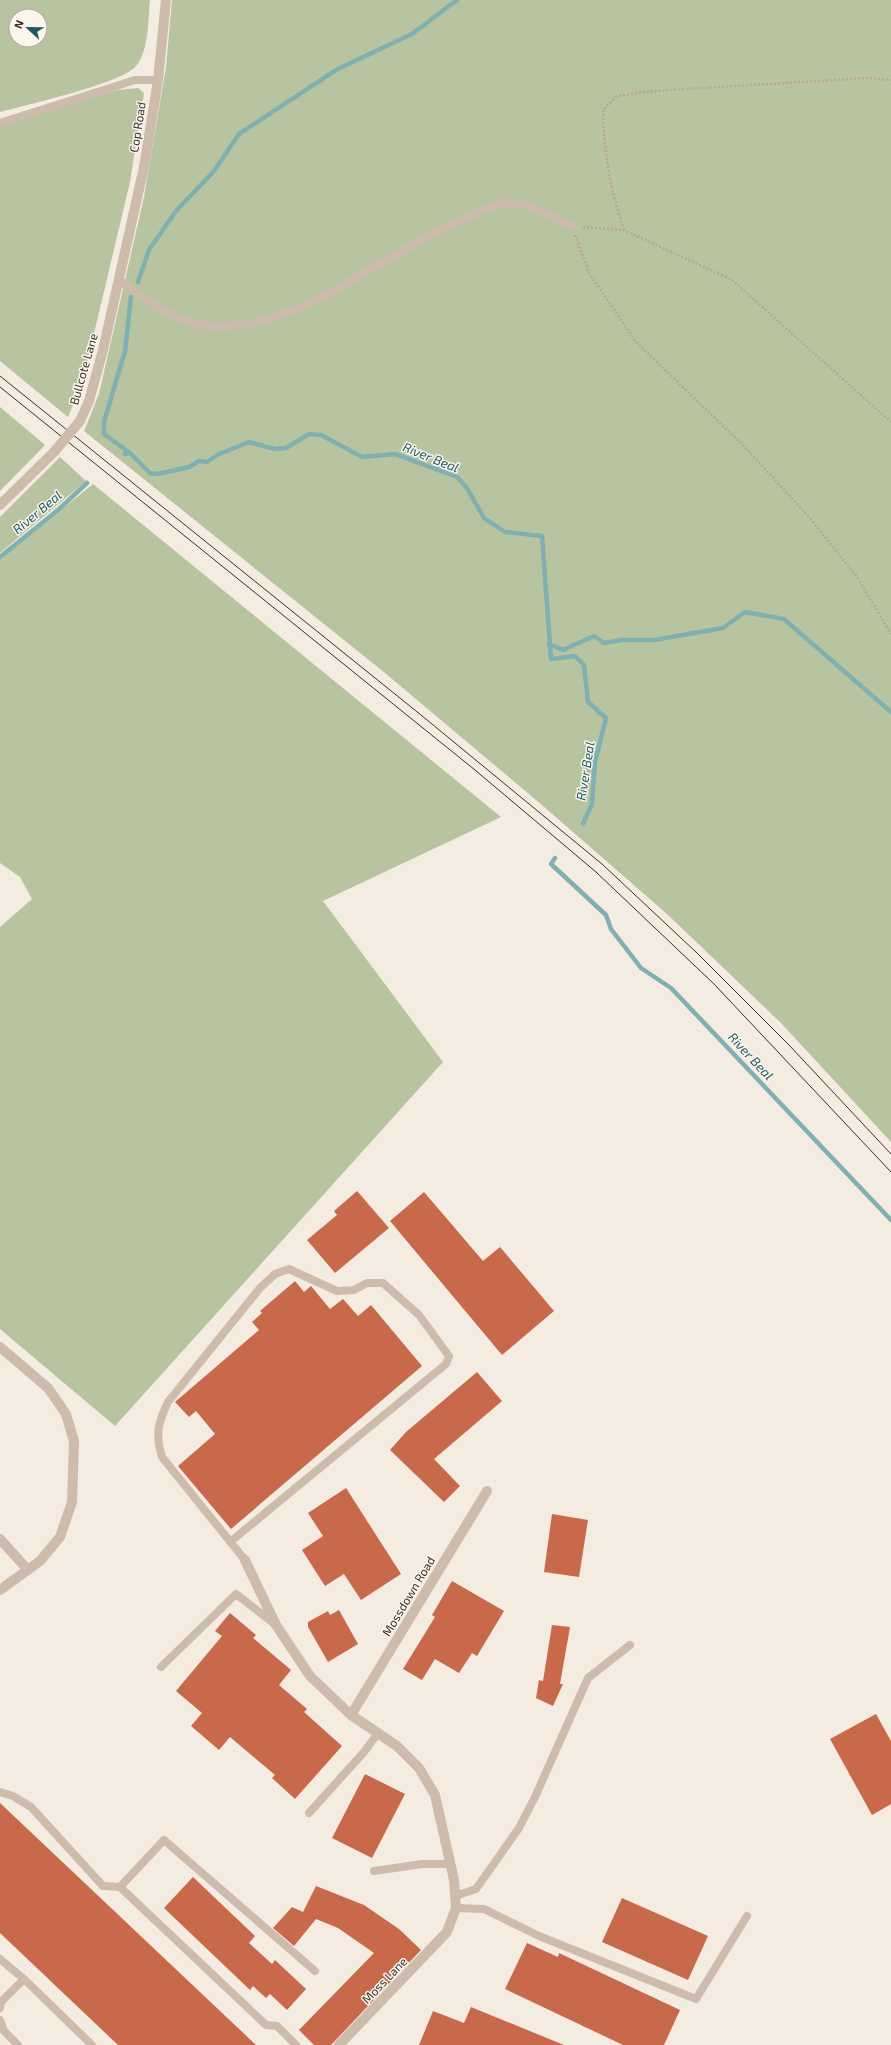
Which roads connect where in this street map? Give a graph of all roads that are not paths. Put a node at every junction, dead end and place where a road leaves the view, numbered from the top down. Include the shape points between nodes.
1 (166, 0) edge
2 (158, 80) junction
3 (0, 123) edge
4 (572, 226) road end
5 (124, 256) joint
6 (119, 280) junction
7 (0, 505) edge
8 (0, 1347) edge
9 (487, 1491) dead end
10 (0, 1539) edge
11 (230, 1542) junction
12 (245, 1560) joint
13 (28, 1570) junction
14 (0, 1590) edge
15 (276, 1625) junction
16 (630, 1645) dead end
17 (161, 1667) dead end
18 (351, 1715) junction
19 (378, 1733) junction
20 (0, 1792) edge
21 (309, 1813) dead end
22 (450, 1864) junction
23 (374, 1871) dead end
24 (120, 1887) junction
25 (455, 1896) junction
26 (456, 1908) junction
27 (748, 1916) dead end
28 (0, 1959) edge
29 (315, 1971) dead end
30 (24, 1979) junction
31 (0, 2008) edge
32 (0, 2020) edge
33 (18, 2045) edge
34 (92, 2045) edge
35 (296, 2045) edge
36 (339, 2045) edge

1 - 2 street, Cop Road
2 - 3 lane via 135,80
2 - 5 street, Cop Road via 144,167
4 - 6 lane via 528,205 502,203 434,233 298,309 271,319 236,326 204,324 178,318 143,298
5 - 6 street, Bullcote Lane
6 - 7 street, Bullcote Lane, bridge via 89,401 80,421 54,452
8 - 13 street via 48,1388 66,1414 74,1441 72,1502 60,1537 40,1561
9 - 18 street, Mossdown Road
10 - 13 street
11 - 11 lane via 162,1457 157,1440 161,1417 168,1402 260,1288 275,1274 290,1269 337,1291 354,1290 367,1282 382,1283 419,1315 449,1356 446,1364
11 - 12 lane
12 - 15 street
13 - 14 street
15 - 17 lane via 236,1594
15 - 18 street via 310,1676
16 - 25 lane via 588,1678 519,1828 476,1889
18 - 19 street
19 - 21 lane
19 - 22 street via 397,1746 419,1768 435,1794
20 - 24 lane via 13,1796 31,1807 103,1886
22 - 23 lane via 422,1864
22 - 25 street
24 - 29 lane via 164,1840
24 - 35 lane via 266,2025 277,2026
25 - 26 street
26 - 27 lane via 484,1909 539,1936 696,1999
26 - 36 street, Moss Lane via 447,1932
28 - 30 lane
30 - 31 lane via 1,2002
30 - 34 lane
32 - 33 lane via 4,2031

